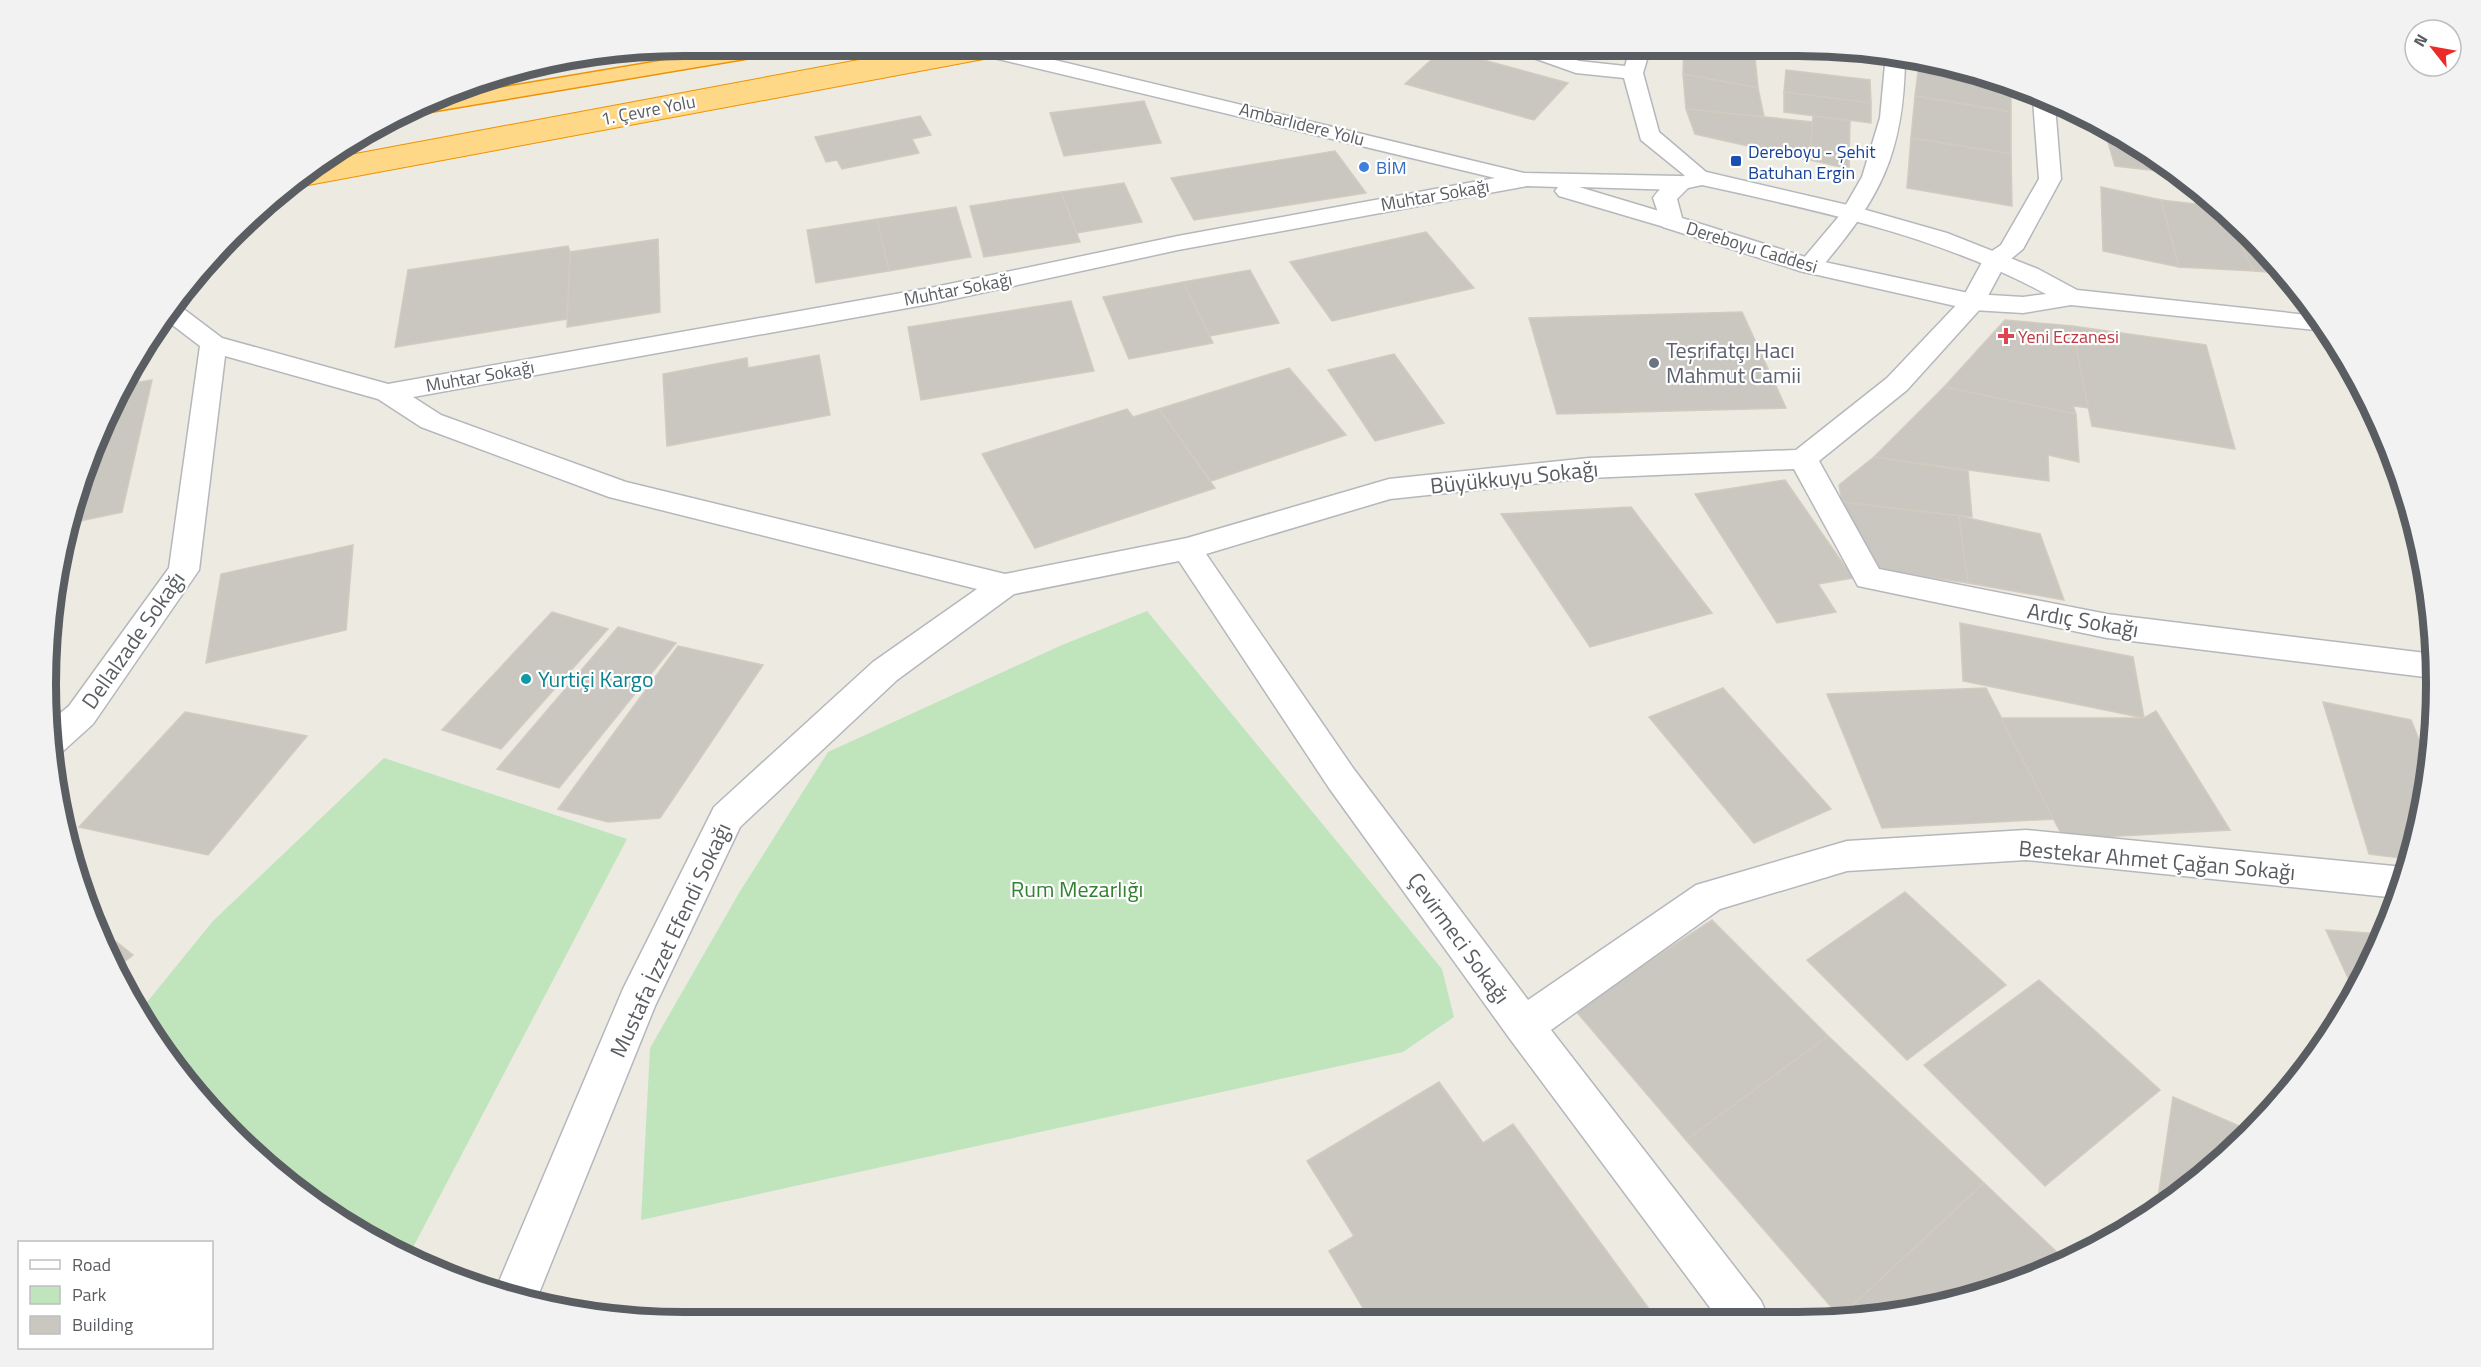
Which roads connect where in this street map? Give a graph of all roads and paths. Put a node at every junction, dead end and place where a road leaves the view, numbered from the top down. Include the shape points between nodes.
1 (733, 55) edge
2 (945, 55) edge
3 (1007, 55) edge
4 (1543, 55) edge
5 (1638, 55) edge
6 (1895, 64) edge
7 (1633, 73) junction
8 (440, 104) edge
9 (2044, 106) edge
10 (320, 172) edge
11 (1527, 178) junction
12 (1691, 180) junction
13 (1855, 212) junction
14 (1671, 222) junction
15 (1995, 260) junction
16 (1809, 266) junction
17 (2071, 297) junction
18 (1973, 302) junction
19 (175, 315) edge
20 (2311, 323) edge
21 (213, 344) junction
22 (388, 393) junction
23 (1803, 459) junction
24 (1187, 549) junction
25 (1005, 585) junction
26 (2425, 665) edge
27 (58, 735) edge
28 (2393, 882) edge
29 (1524, 1026) junction
30 (518, 1289) edge
31 (1740, 1312) edge

1 - 8 highway, 1. Çevre Yolu
2 - 10 highway, 1. Çevre Yolu, bridge
3 - 11 street, Ambarlıdere Yolu
4 - 7 street via 1576,67
5 - 7 street
6 - 13 street via 1886,149
7 - 12 street via 1649,135
9 - 15 street via 2050,179 2011,249
11 - 12 street
11 - 14 street, Ambarlıdere Yolu
11 - 22 street, Muhtar Sokağı via 1178,243 935,295
12 - 13 street, Dereboyu Caddesi
12 - 14 street, Dereboyu Caddesi via 1665,198
13 - 15 street, Dereboyu Caddesi
13 - 16 street
14 - 16 street, Dereboyu Caddesi
15 - 17 street, Dereboyu Caddesi via 2031,274
15 - 18 street
16 - 18 street, Dereboyu Caddesi
17 - 18 street, Dereboyu Caddesi via 2023,305
17 - 20 street, Dereboyu Caddesi
18 - 23 street via 1897,384
19 - 21 street
21 - 22 street
21 - 27 street, Dellalzade Sokağı via 184,570 81,715
22 - 25 street via 431,421 619,490
23 - 24 street, Büyükkuyu Sokağı via 1589,468 1389,489
23 - 26 street, Ardıç Sokağı via 1869,578 2107,626
24 - 25 street, Büyükkuyu Sokağı
24 - 29 street, Çevirmeci Sokağı via 1341,778
25 - 30 street, Mustafa İzzet Efendi Sokağı via 885,671 727,817 637,1002
28 - 29 street, Bestekar Ahmet Çağan Sokağı via 2026,845 1848,856 1709,896
29 - 31 street, Çevirmeci Sokağı

